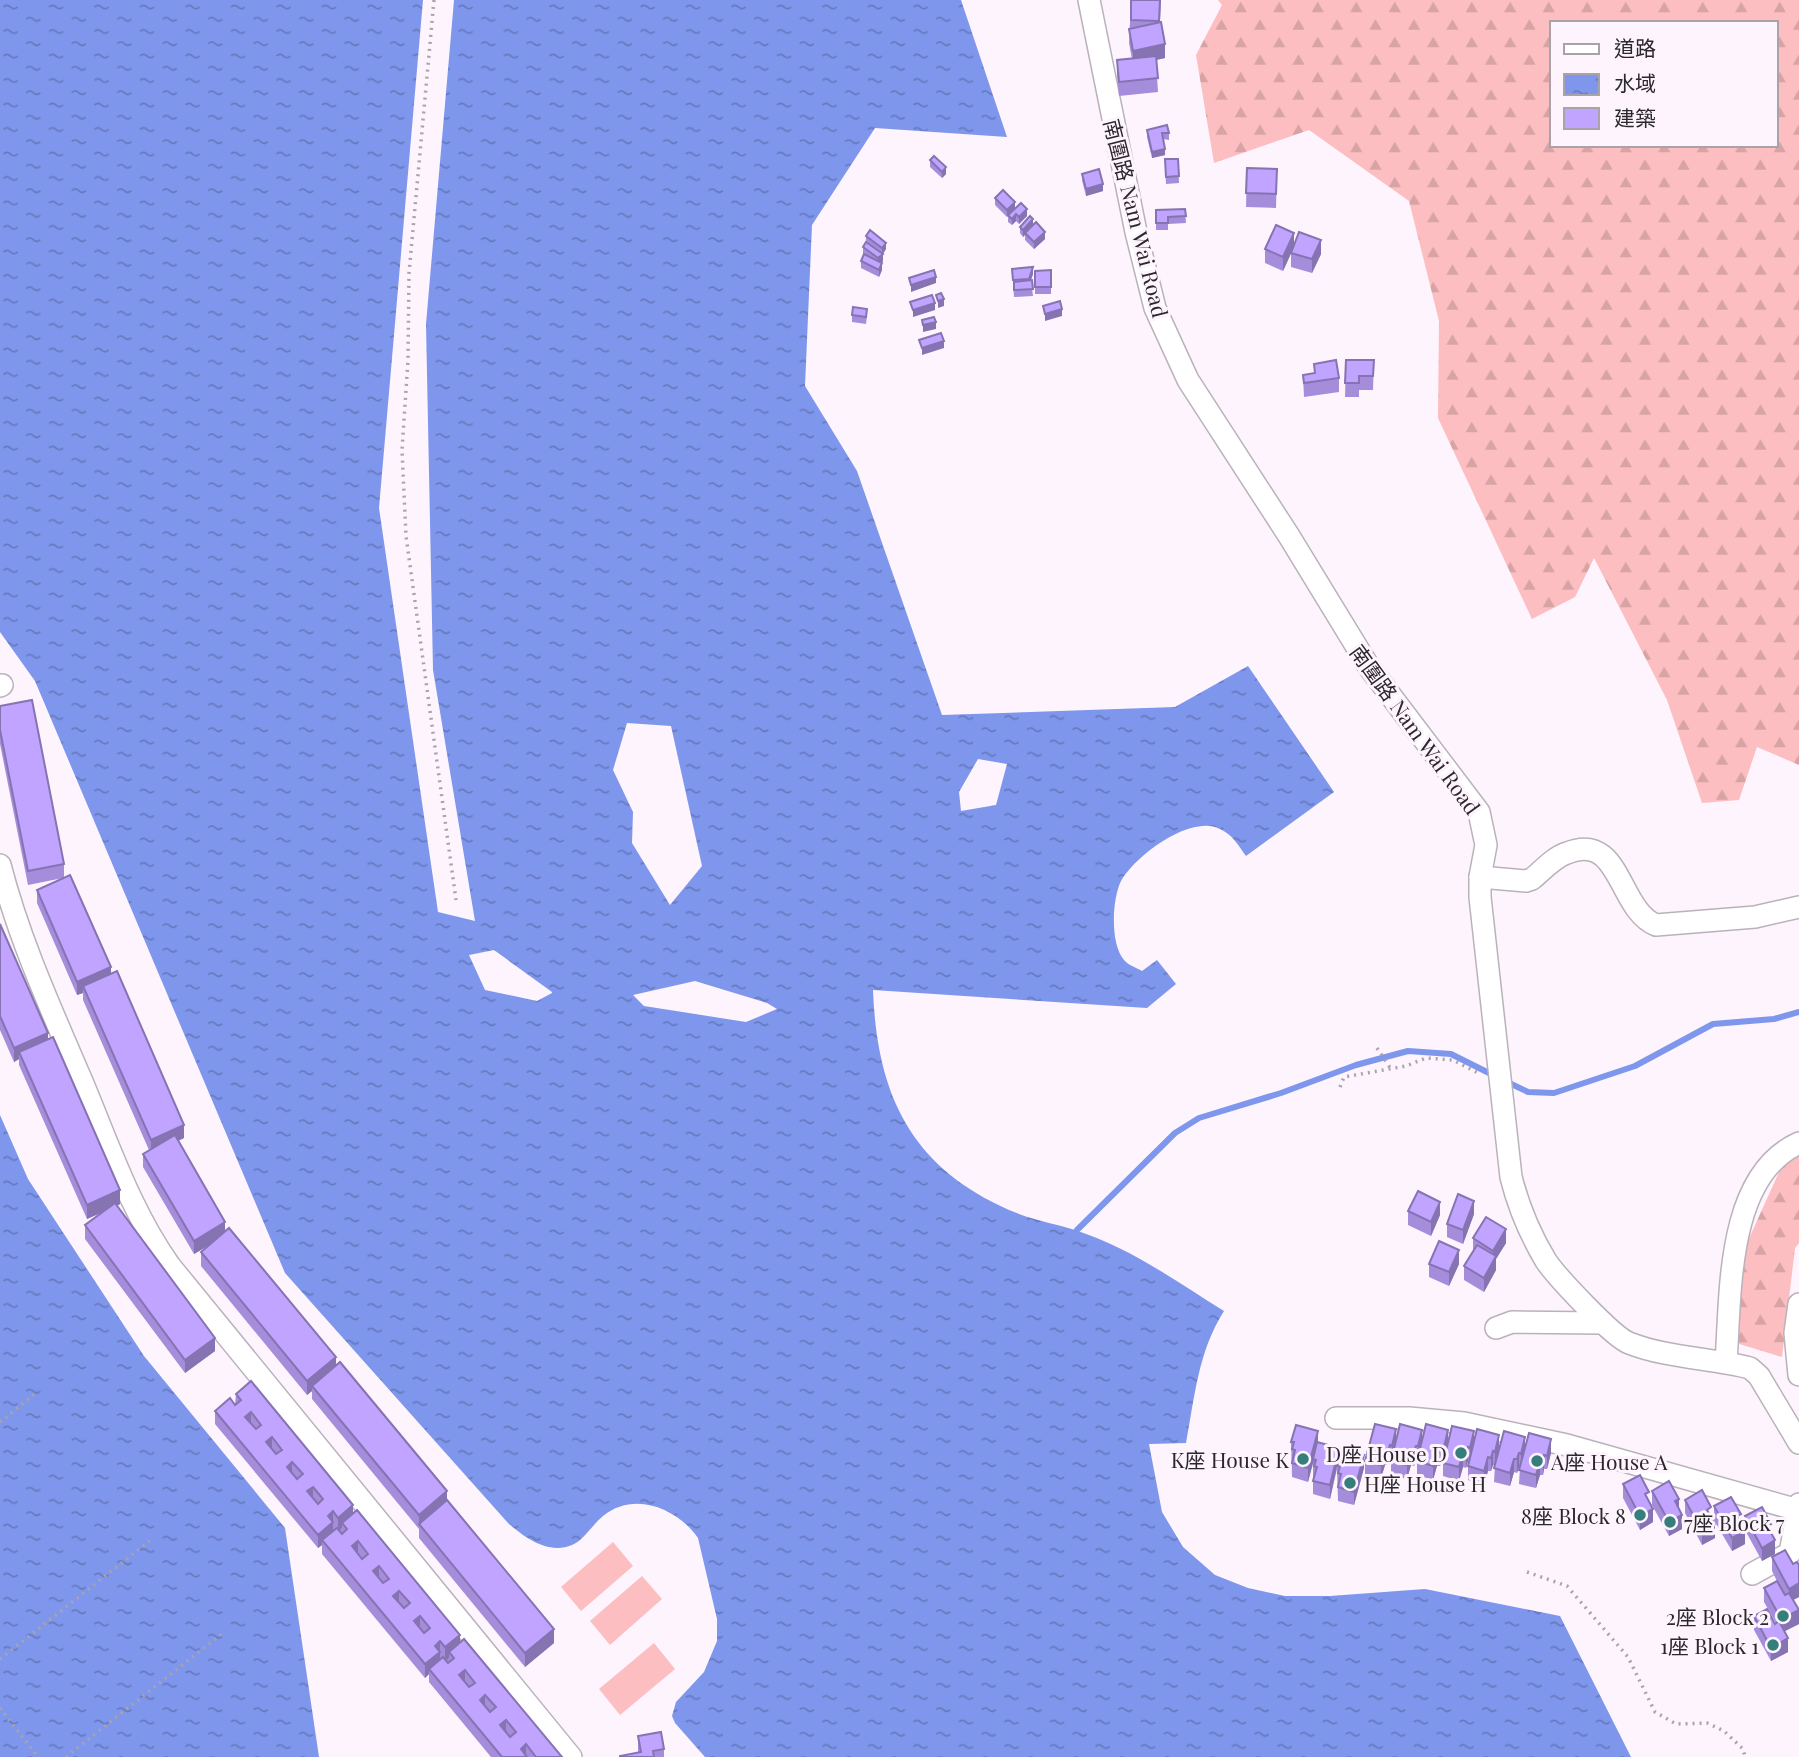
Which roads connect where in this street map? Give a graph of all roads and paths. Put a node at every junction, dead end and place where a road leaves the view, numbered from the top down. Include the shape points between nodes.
1 (434, 0) edge
2 (1089, 0) edge
3 (0, 865) edge
4 (1480, 877) junction
5 (456, 900) dead end
6 (1799, 907) edge
7 (1377, 1048) dead end
8 (1391, 1069) junction
9 (1500, 1077) junction
10 (1339, 1087) dead end
11 (1799, 1143) edge
12 (1799, 1304) edge
13 (1603, 1323) junction
14 (1496, 1328) dead end
15 (1726, 1362) junction
16 (1799, 1375) edge
17 (37, 1392) dead end
18 (1336, 1418) dead end
19 (0, 1422) edge
20 (1799, 1443) edge
21 (1798, 1507) edge
22 (152, 1539) dead end
23 (1527, 1572) dead end
24 (1752, 1574) dead end
25 (224, 1632) dead end
26 (0, 1659) edge
27 (0, 1708) edge
28 (38, 1757) edge
29 (66, 1757) edge
30 (571, 1757) edge
31 (1745, 1757) edge

1 - 5 path via 409,273 402,450 406,536
2 - 4 street, 南圍路 Nam Wai Road via 1155,307 1188,380 1368,667 1479,812 1486,845
3 - 30 street via 32,961 132,1202 154,1243
4 - 6 street via 1525,881 1565,853 1581,849 1599,853 1613,865 1635,909 1656,925 1755,917
4 - 9 street, 南圍路 Nam Wai Road
7 - 8 path
8 - 9 path via 1426,1058 1453,1060
8 - 10 path via 1344,1077
9 - 13 street, 南圍路 Nam Wai Road via 1517,1199 1547,1262
11 - 15 street via 1785,1149 1751,1188 1733,1253
12 - 16 street via 1795,1333
13 - 14 street via 1512,1322
13 - 15 street, 南圍路 Nam Wai Road via 1627,1342
15 - 20 street, 南圍路 Nam Wai Road via 1750,1367 1759,1376
17 - 19 path
18 - 21 street via 1464,1423 1567,1445
21 - 24 street via 1790,1553
22 - 26 path
23 - 31 path via 1567,1586 1628,1657 1655,1712 1676,1724 1707,1723 1724,1731
25 - 29 path
27 - 28 path

